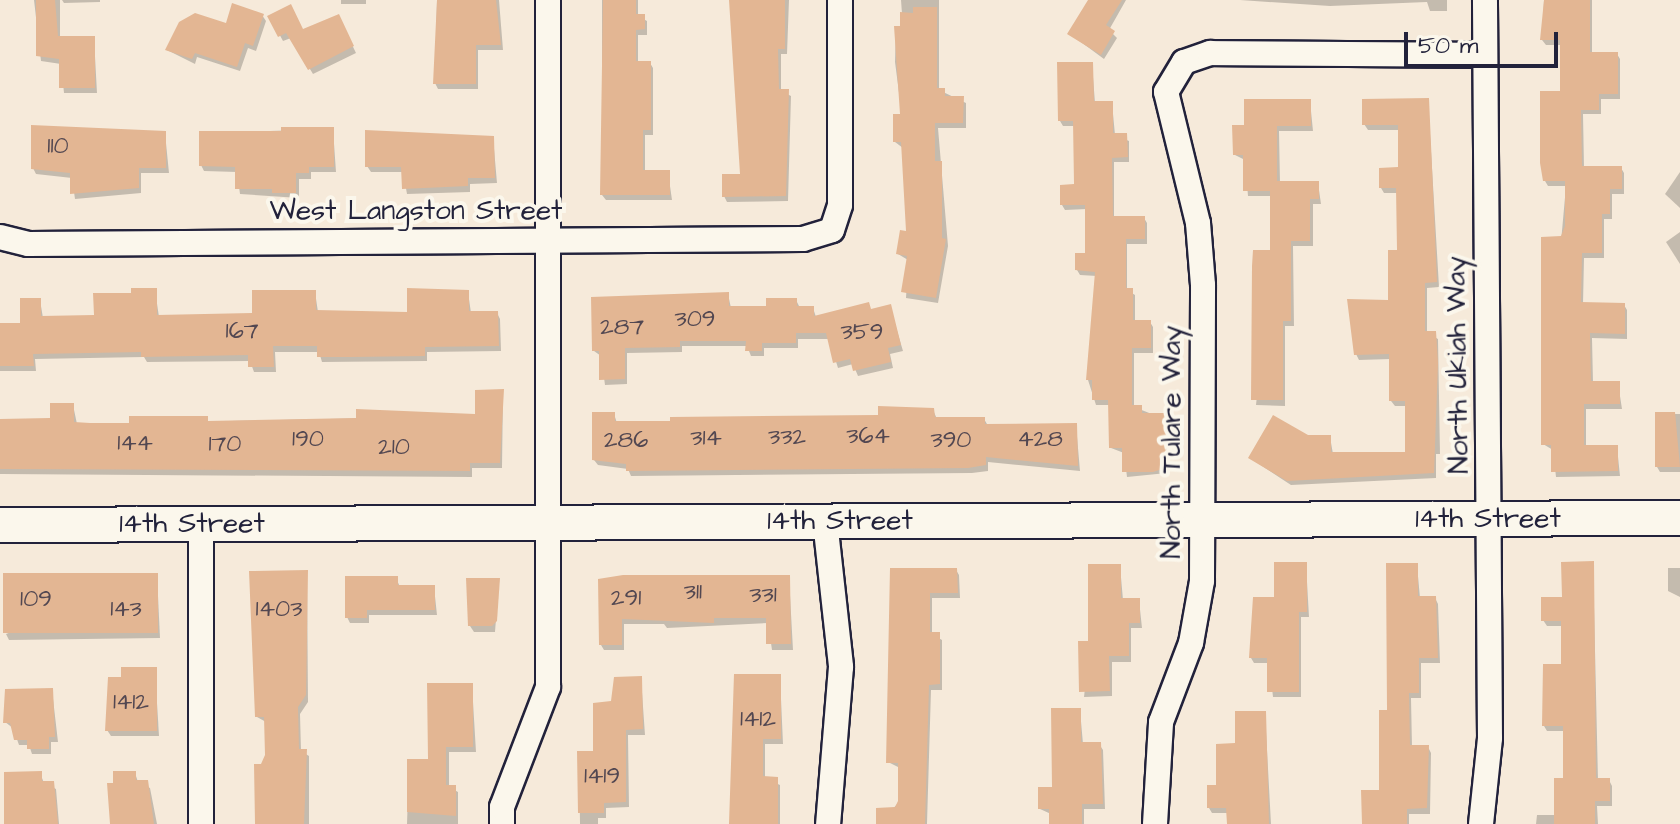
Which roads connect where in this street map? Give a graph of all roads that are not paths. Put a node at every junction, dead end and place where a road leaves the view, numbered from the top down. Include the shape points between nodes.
1 (548, 0) edge
2 (840, 0) edge
3 (1485, 0) edge
4 (1485, 55) junction
5 (0, 237) edge
6 (549, 241) junction
7 (1680, 518) edge
8 (1202, 519) junction
9 (1490, 519) junction
10 (550, 521) junction
11 (825, 521) junction
12 (201, 524) junction
13 (0, 525) edge
14 (201, 824) edge
15 (502, 824) edge
16 (828, 824) edge
17 (1155, 824) edge
18 (1481, 824) edge

1 - 6 street
2 - 6 street, West Langston Street via 840,205 832,230 803,239
3 - 4 street, North Ukiah Way
4 - 8 street, North Tulare Way via 1210,53 1184,62 1166,92 1198,223
4 - 9 street, North Ukiah Way
5 - 6 street, West Langston Street via 28,244
6 - 10 street
7 - 9 street, 14th Street
8 - 9 street, 14th Street
8 - 11 street, 14th Street
8 - 17 street, North Tulare Way via 1202,581 1191,643 1161,722
9 - 18 street, North Ukiah Way via 1490,738
10 - 11 street, 14th Street
10 - 12 street, 14th Street
10 - 15 street via 548,687 502,807
11 - 16 street via 841,667
12 - 13 street, 14th Street
12 - 14 street

